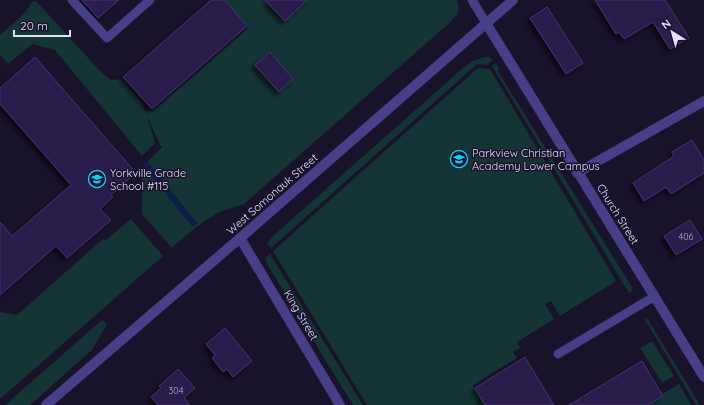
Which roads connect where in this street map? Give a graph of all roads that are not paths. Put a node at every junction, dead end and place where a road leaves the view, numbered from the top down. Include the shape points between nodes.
1 (72, 0) edge
2 (150, 0) edge
3 (472, 0) edge
4 (513, 0) edge
5 (486, 23) junction
6 (704, 101) edge
7 (577, 173) junction
8 (240, 238) junction
9 (655, 296) junction
10 (558, 354) dead end
11 (704, 377) edge
12 (46, 405) edge
13 (340, 405) edge

1 - 2 lane via 107,38
3 - 5 lane
4 - 5 street, West Somonauk Street
5 - 7 street, Church Street
5 - 8 street, West Somonauk Street
6 - 7 street
7 - 9 street, Church Street
8 - 12 street, West Somonauk Street
8 - 13 street, King Street
9 - 10 lane
9 - 11 street, Church Street

